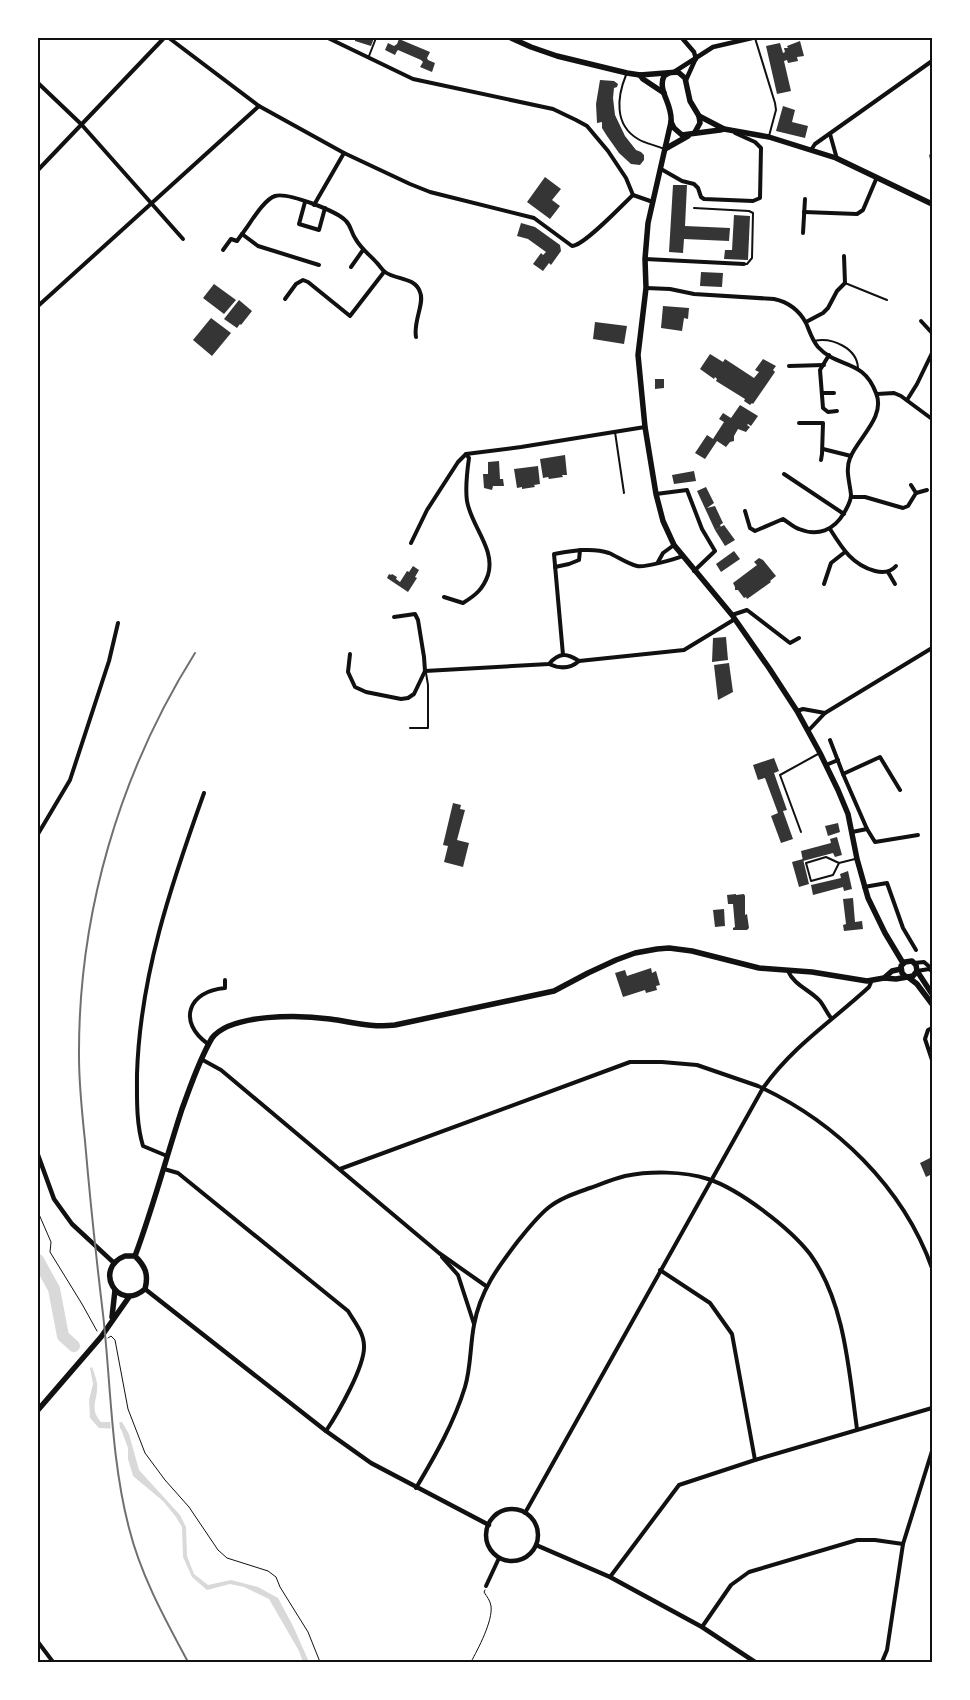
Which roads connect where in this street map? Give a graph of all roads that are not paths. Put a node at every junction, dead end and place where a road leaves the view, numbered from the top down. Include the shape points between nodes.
1 (164, 38) edge
2 (169, 38) edge
3 (328, 38) edge
4 (376, 38) edge
5 (510, 38) edge
6 (682, 38) edge
7 (753, 38) edge
8 (369, 57) junction
9 (696, 59) junction
10 (932, 61) edge
11 (671, 72) junction
12 (627, 73) junction
13 (640, 75) junction
14 (38, 83) edge
15 (688, 88) junction
16 (664, 93) junction
17 (259, 106) junction
18 (699, 116) junction
19 (671, 122) junction
20 (81, 124) junction
21 (728, 129) junction
22 (693, 134) junction
23 (830, 134) junction
24 (769, 137) junction
25 (665, 149) junction
26 (812, 150) junction
27 (344, 153) junction
28 (837, 159) junction
29 (661, 169) junction
30 (38, 170) edge
31 (877, 177) junction
32 (633, 195) junction
33 (805, 200) dead end
34 (305, 202) junction
35 (653, 202) junction
36 (151, 203) junction
37 (932, 204) edge
38 (314, 205) junction
39 (325, 208) junction
40 (694, 208) dead end
41 (804, 212) junction
42 (803, 233) dead end
43 (242, 234) junction
44 (182, 239) dead end
45 (222, 250) dead end
46 (362, 250) junction
47 (844, 256) dead end
48 (646, 259) junction
49 (744, 264) joint
50 (319, 265) dead end
51 (351, 267) dead end
52 (384, 272) junction
53 (845, 283) junction
54 (646, 288) junction
55 (285, 299) dead end
56 (886, 300) dead end
57 (38, 306) edge
58 (921, 320) dead end
59 (806, 322) junction
60 (932, 333) edge
61 (416, 336) dead end
62 (814, 341) junction
63 (932, 353) edge
64 (829, 355) junction
65 (824, 365) junction
66 (790, 366) dead end
67 (858, 368) junction
68 (822, 393) junction
69 (834, 393) dead end
70 (877, 394) junction
71 (907, 400) junction
72 (837, 411) dead end
73 (932, 419) edge
74 (799, 423) dead end
75 (645, 426) junction
76 (615, 432) junction
77 (822, 449) junction
78 (466, 454) junction
79 (851, 456) junction
80 (821, 460) dead end
81 (784, 474) dead end
82 (911, 485) dead end
83 (927, 490) dead end
84 (624, 493) dead end
85 (916, 493) junction
86 (656, 494) junction
87 (851, 497) junction
88 (745, 511) dead end
89 (844, 514) junction
90 (830, 528) junction
91 (411, 542) dead end
92 (674, 545) junction
93 (580, 550) junction
94 (845, 552) junction
95 (682, 556) junction
96 (658, 562) junction
97 (896, 566) dead end
98 (555, 567) junction
99 (694, 571) junction
100 (888, 572) junction
101 (824, 584) dead end
102 (895, 584) dead end
103 (444, 597) dead end
104 (394, 617) dead end
105 (734, 617) junction
106 (118, 623) dead end
107 (799, 638) dead end
108 (932, 648) edge
109 (350, 654) dead end
110 (563, 655) junction
111 (579, 661) junction
112 (549, 664) junction
113 (425, 671) junction
114 (797, 711) junction
115 (825, 713) junction
116 (410, 728) dead end
117 (808, 731) junction
118 (830, 740) dead end
119 (820, 753) junction
120 (838, 760) junction
121 (826, 765) junction
122 (844, 774) junction
123 (900, 790) dead end
124 (204, 793) dead end
125 (867, 829) junction
126 (801, 832) dead end
127 (852, 832) junction
128 (38, 834) edge
129 (918, 835) dead end
130 (857, 858) junction
131 (839, 863) junction
132 (864, 887) junction
133 (916, 950) dead end
134 (914, 963) junction
135 (902, 966) junction
136 (932, 970) edge
137 (788, 971) junction
138 (917, 971) junction
139 (907, 977) junction
140 (884, 978) junction
141 (225, 980) dead end
142 (872, 980) junction
143 (932, 994) edge
144 (932, 1004) edge
145 (831, 1018) junction
146 (932, 1028) edge
147 (208, 1044) junction
148 (201, 1059) junction
149 (932, 1060) edge
150 (763, 1088) junction
151 (38, 1155) edge
152 (167, 1156) junction
153 (164, 1168) junction
154 (340, 1168) junction
155 (710, 1180) junction
156 (439, 1253) junction
157 (135, 1256) junction
158 (113, 1262) junction
159 (932, 1268) edge
160 (660, 1270) junction
161 (486, 1286) junction
162 (145, 1289) junction
163 (115, 1290) junction
164 (128, 1297) junction
165 (112, 1319) junction
166 (474, 1325) junction
167 (932, 1408) edge
168 (38, 1410) edge
169 (857, 1429) junction
170 (326, 1431) junction
171 (932, 1450) edge
172 (755, 1460) junction
173 (416, 1488) junction
174 (525, 1513) junction
175 (488, 1524) junction
176 (903, 1544) junction
177 (536, 1545) junction
178 (499, 1558) junction
179 (610, 1578) junction
180 (486, 1586) dead end
181 (702, 1627) junction
182 (38, 1642) edge
183 (53, 1662) edge
184 (755, 1662) edge
185 (882, 1662) edge

1 - 20 street
2 - 17 street
3 - 8 street
4 - 8 lane
5 - 12 main road via 557,56
6 - 9 street
7 - 9 street via 713,47
7 - 24 lane via 775,103
8 - 32 street via 413,79 553,109 577,120 608,151
9 - 11 street
9 - 15 street via 687,76
10 - 23 street
11 - 13 main road
11 - 15 main road via 683,75
11 - 16 main road via 662,81
12 - 13 main road
12 - 25 lane via 619,101 623,124 640,141
13 - 16 main road
14 - 20 street
15 - 18 main road via 690,101
16 - 19 main road via 671,109
17 - 27 street
17 - 36 street
18 - 21 main road
18 - 22 main road via 700,124
19 - 22 main road via 682,135
19 - 25 main road
20 - 30 street
20 - 36 street
21 - 22 main road
21 - 24 main road
21 - 29 street via 761,148 760,198 753,201 704,199 694,184
22 - 25 main road
23 - 26 street
23 - 28 street
24 - 26 main road
25 - 29 main road
26 - 28 main road
27 - 32 street via 430,192 529,216 572,246 577,246
27 - 38 street
28 - 31 main road
29 - 35 main road
31 - 37 main road
31 - 41 street via 866,205 857,214
32 - 35 street
33 - 41 street
34 - 38 street
34 - 39 street via 299,224 319,230
34 - 43 street via 274,196 263,205
35 - 48 main road via 647,226
36 - 44 street
36 - 57 street
38 - 39 street
39 - 46 street via 348,222
40 - 49 lane via 754,214 752,258
41 - 42 street
43 - 45 street
43 - 50 street via 258,246
46 - 51 street
46 - 52 street
47 - 53 street
48 - 49 street
48 - 54 main road
52 - 55 street via 350,316 302,280
52 - 61 street via 415,284 421,292 422,302 414,327
53 - 56 lane
53 - 59 street via 823,313
54 - 59 street via 774,299 791,306
54 - 75 main road via 638,355
58 - 60 street
59 - 62 street
62 - 64 street
62 - 67 lane via 826,340 842,346 856,358
63 - 71 street
64 - 65 street
64 - 67 street
65 - 66 street
65 - 68 street via 820,370
67 - 70 street via 867,375
68 - 69 street
68 - 72 street via 823,408
70 - 71 street via 894,393
70 - 79 street via 875,418
71 - 73 street
74 - 77 street via 823,423
75 - 76 street
75 - 86 main road
76 - 78 street
76 - 84 lane
77 - 79 street
77 - 80 street
78 - 91 street via 427,510
78 - 103 street via 469,458 467,502 488,551 490,568 485,585 472,598 463,602
79 - 87 street via 848,473
81 - 89 street
82 - 85 street
83 - 85 street
85 - 87 street via 908,506 902,508 865,497
86 - 92 main road
86 - 99 street via 687,490 702,529 715,551
87 - 89 street
88 - 90 street via 750,528 755,531 783,518 806,531
89 - 90 street
90 - 94 street
92 - 95 main road
92 - 96 street via 663,553
93 - 96 street via 607,552 638,567
93 - 98 street via 579,560
93 - 98 street via 554,554
94 - 100 street via 862,567
94 - 101 street via 831,563
95 - 96 street
95 - 99 main road
97 - 100 street
98 - 110 street
99 - 105 main road
100 - 102 street
104 - 113 street via 415,614
105 - 107 street via 747,610 790,643
105 - 111 street via 684,650
105 - 114 main road
106 - 128 street via 109,661 70,780
108 - 115 street
109 - 113 street via 348,672 355,687 366,692 408,698 414,694
110 - 111 street
110 - 112 street via 555,657
111 - 112 street via 566,668
112 - 113 street
113 - 116 lane via 428,728
114 - 115 street
114 - 117 main road
115 - 117 street
117 - 119 main road
118 - 120 street
119 - 121 main road
119 - 126 lane via 780,775
120 - 121 street
120 - 122 street
121 - 127 main road via 848,814
122 - 123 street via 880,757
122 - 125 street
124 - 152 street via 157,937 138,1041 140,1136 143,1146
125 - 127 street
125 - 129 street via 875,842
127 - 130 main road
130 - 131 lane
130 - 132 main road
131 - 131 lane via 826,857 806,863 811,881 832,875
132 - 133 street via 887,883 903,928
132 - 135 main road
134 - 135 main road via 909,961
134 - 136 street via 924,962
134 - 138 main road
135 - 139 main road
135 - 140 main road
136 - 138 street
137 - 142 main road
137 - 145 street via 793,980 821,1002
137 - 147 main road via 752,967 681,949 657,949 635,953 595,969 554,991 535,996 385,1026 328,1019 260,1019 228,1025
138 - 139 main road
138 - 143 main road
139 - 140 main road
139 - 144 main road via 917,984
140 - 142 main road
141 - 147 street via 225,988 207,991 191,1008 190,1018 196,1036
142 - 145 street via 869,987
145 - 150 street via 775,1070
146 - 149 street via 925,1039
147 - 148 main road
148 - 152 main road
148 - 154 street via 221,1070
150 - 154 street via 697,1065 630,1062
150 - 155 street
150 - 159 street via 821,1123 880,1178 898,1200 922,1240
151 - 158 street via 54,1199 76,1228
152 - 153 main road
153 - 157 main road
153 - 170 street via 178,1173 348,1311 360,1330 364,1346 354,1381
154 - 156 street
155 - 160 street
155 - 161 street via 677,1174 624,1176 562,1199 536,1220
155 - 169 street via 738,1194 776,1222 810,1254 822,1275 843,1330
156 - 161 street
156 - 166 street via 458,1275
157 - 158 main road via 125,1256
157 - 162 main road via 144,1265
158 - 163 main road via 110,1278
160 - 172 street via 710,1303 732,1334
160 - 174 street
161 - 166 street
162 - 164 main road
162 - 170 street
163 - 164 main road
163 - 165 main road
164 - 165 main road
165 - 168 main road
166 - 173 street via 464,1388 446,1434
167 - 169 street
169 - 172 street
170 - 173 street via 371,1463
171 - 176 street
172 - 179 street via 679,1485
173 - 175 street
174 - 175 street via 505,1510
174 - 177 street via 535,1525
175 - 178 street via 487,1543
176 - 181 street via 856,1540 749,1572 731,1585
176 - 185 street via 887,1650
177 - 178 street via 520,1559
177 - 179 street
178 - 180 street
179 - 181 street
181 - 184 street
182 - 183 street

